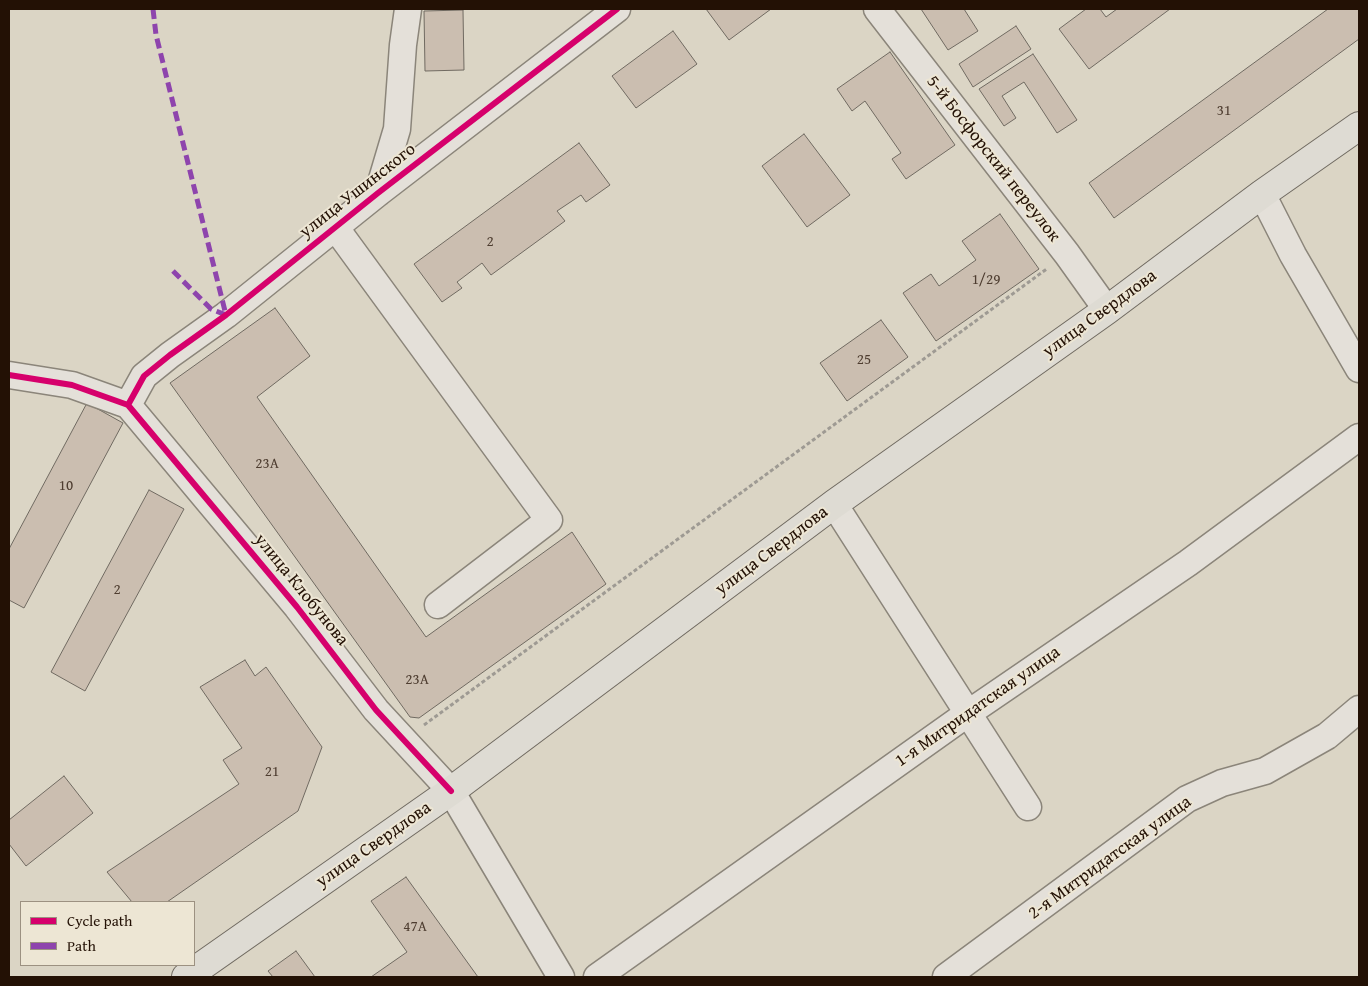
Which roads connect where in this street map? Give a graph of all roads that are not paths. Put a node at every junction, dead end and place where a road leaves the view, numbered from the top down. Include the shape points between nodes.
1 (408, 9) edge
2 (617, 9) edge
3 (877, 9) edge
4 (1359, 126) edge
5 (378, 193) junction
6 (1262, 194) junction
7 (335, 227) junction
8 (1107, 310) junction
9 (1359, 369) edge
10 (9, 376) edge
11 (128, 405) junction
12 (1359, 437) edge
13 (834, 504) junction
14 (438, 606) dead end
15 (1359, 709) edge
16 (967, 714) junction
17 (451, 792) junction
18 (1028, 807) dead end
19 (186, 977) edge
20 (561, 977) edge
21 (597, 977) edge
22 (946, 977) edge

1 - 5 street via 397,129
2 - 5 street, улица Ушинского
3 - 8 street, 5-й Босфорский переулок
4 - 6 main road, улица Свердлова
5 - 7 street, улица Ушинского
6 - 8 main road, улица Свердлова
6 - 9 street
7 - 11 street, улица Ушинского via 144,376
7 - 14 street via 549,520
8 - 13 main road, улица Свердлова
10 - 11 street via 72,385
11 - 17 street, улица Клобунова via 298,606 376,710
12 - 16 street, 1-я Митридатская улица via 1188,563
13 - 16 street
13 - 17 main road, улица Свердлова
15 - 22 street, 2-я Митридатская улица via 1327,736 1265,772 1222,783 1187,800
16 - 18 street
16 - 21 street, 1-я Митридатская улица
17 - 19 main road, улица Свердлова
17 - 20 street, улица Клобунова

